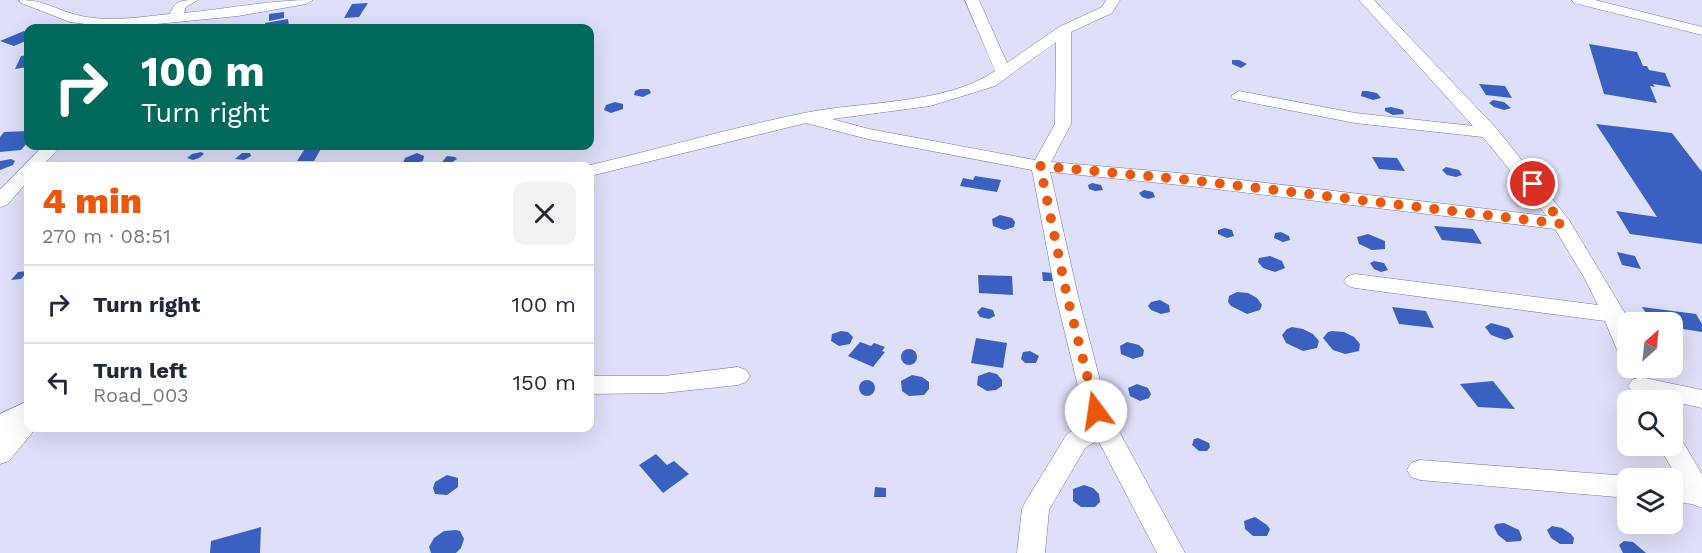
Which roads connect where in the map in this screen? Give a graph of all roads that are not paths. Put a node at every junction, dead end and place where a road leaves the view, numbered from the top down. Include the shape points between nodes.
1 (26, 0) edge
2 (191, 0) edge
3 (306, 0) edge
4 (972, 0) edge
5 (1113, 0) edge
6 (1366, 0) edge
7 (1578, 0) edge
8 (176, 17) junction
9 (102, 24) edge
10 (135, 24) edge
11 (1064, 30) junction
12 (1702, 31) edge
13 (1004, 73) junction
14 (1239, 96) dead end
15 (806, 118) junction
16 (1491, 133) junction
17 (48, 150) edge
18 (36, 162) edge
19 (1040, 166) junction
20 (594, 170) edge
21 (24, 174) edge
22 (0, 201) edge
23 (1562, 224) junction
24 (1355, 281) dead end
25 (1615, 315) junction
26 (1617, 321) edge
27 (738, 376) dead end
28 (594, 385) edge
29 (1640, 385) edge
30 (1702, 399) edge
31 (24, 412) edge
32 (1103, 424) junction
33 (24, 425) edge
34 (0, 426) edge
35 (0, 454) edge
36 (1678, 456) edge
37 (1420, 470) dead end
38 (1617, 486) edge
39 (1683, 493) edge
40 (1701, 495) edge
41 (1031, 553) edge
42 (1171, 553) edge

1 - 9 street via 75,19
2 - 8 street via 180,5
3 - 8 street
4 - 13 street
5 - 11 street via 1107,10
6 - 16 street
7 - 12 street
8 - 10 street
11 - 13 street
11 - 19 street via 1063,124
13 - 15 street via 988,83 930,101
14 - 16 street via 1355,118
15 - 19 street via 868,134
15 - 20 street
16 - 23 street
17 - 18 street
19 - 23 street
19 - 32 street via 1067,296 1096,411
21 - 22 street
23 - 25 street
24 - 25 street
25 - 26 street
27 - 28 street via 679,384
29 - 30 street
31 - 34 street
32 - 41 street via 1076,441 1036,509
32 - 42 street
33 - 35 street
36 - 40 street
37 - 38 street
39 - 40 street

